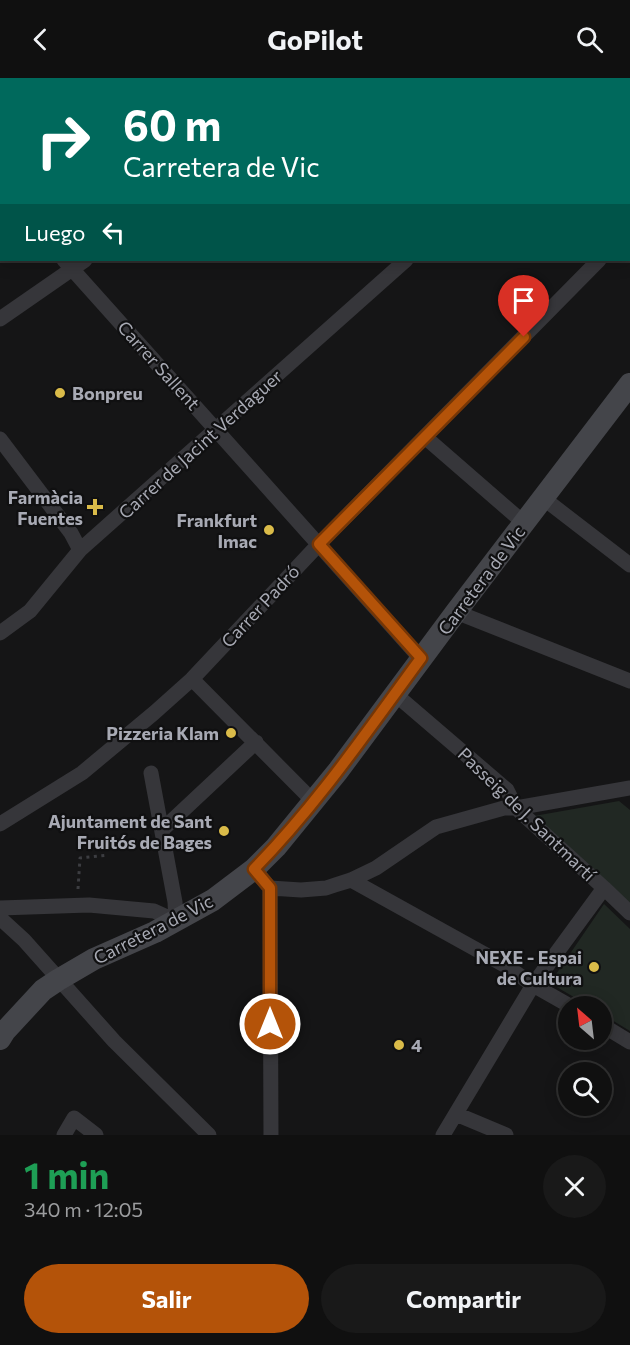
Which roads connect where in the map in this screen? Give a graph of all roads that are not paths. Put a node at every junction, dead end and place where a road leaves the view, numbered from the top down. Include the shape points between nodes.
1 (405, 261) edge
2 (598, 261) edge
3 (73, 262) edge
4 (0, 319) edge
5 (630, 384) edge
6 (216, 429) junction
7 (425, 436) junction
8 (3, 444) edge
9 (543, 498) junction
10 (524, 523) junction
11 (319, 544) junction
12 (80, 550) junction
13 (630, 565) edge
14 (456, 612) junction
15 (0, 633) edge
16 (421, 658) junction
17 (192, 679) junction
18 (630, 681) edge
19 (394, 694) junction
20 (256, 742) junction
21 (151, 773) dead end
22 (629, 789) edge
23 (313, 801) junction
24 (516, 808) junction
25 (0, 824) edge
26 (162, 830) junction
27 (254, 869) junction
28 (351, 880) junction
29 (270, 888) junction
30 (604, 888) junction
31 (0, 908) edge
32 (630, 913) edge
33 (0, 918) edge
34 (176, 921) junction
35 (58, 980) junction
36 (533, 985) junction
37 (558, 999) edge
38 (612, 1031) edge
39 (0, 1039) edge
40 (630, 1042) edge
41 (456, 1114) junction
42 (64, 1135) edge
43 (96, 1135) edge
44 (210, 1135) edge
45 (271, 1135) edge
46 (443, 1135) edge
47 (506, 1135) edge

1 - 6 street, Carrer de Jacint Verdaguer
2 - 7 street, Carrer Padró
3 - 4 street
3 - 6 street, Carrer Sallent
5 - 9 main road, Carretera de Vic
6 - 11 street, Carrer Sallent
6 - 12 street, Carrer de Jacint Verdaguer
7 - 10 street
7 - 11 street, Carrer Padró
8 - 12 street
9 - 10 main road, Carretera de Vic
9 - 13 street
10 - 14 main road, Carretera de Vic
11 - 16 street, Carrer Sallent
11 - 17 street, Carrer Padró
12 - 15 street, Carrer de Jacint Verdaguer via 30,611
14 - 16 main road, Carretera de Vic
14 - 18 street
16 - 19 main road, Carretera de Vic
17 - 20 street
17 - 25 street, Carrer Padró via 82,773
19 - 23 main road, Carretera de Vic
19 - 24 street, Passeig de J. Santmartí via 507,790
20 - 23 street
20 - 26 street
21 - 26 street
22 - 24 street
23 - 27 main road, Carretera de Vic
24 - 28 street via 436,827 376,868
24 - 30 street, Passeig de J. Santmartí
26 - 34 street
27 - 29 street
27 - 34 main road, Carretera de Vic via 213,900
28 - 29 street via 326,888
28 - 36 street
29 - 45 street
30 - 32 street, Passeig de J. Santmartí
30 - 36 street
31 - 34 street via 89,906 154,911
33 - 35 street
34 - 35 main road, Carretera de Vic via 94,958
35 - 39 main road, Carretera de Vic
35 - 44 street
36 - 37 street
36 - 41 street
38 - 40 street
41 - 46 street
41 - 47 street
42 - 43 street via 74,1118

